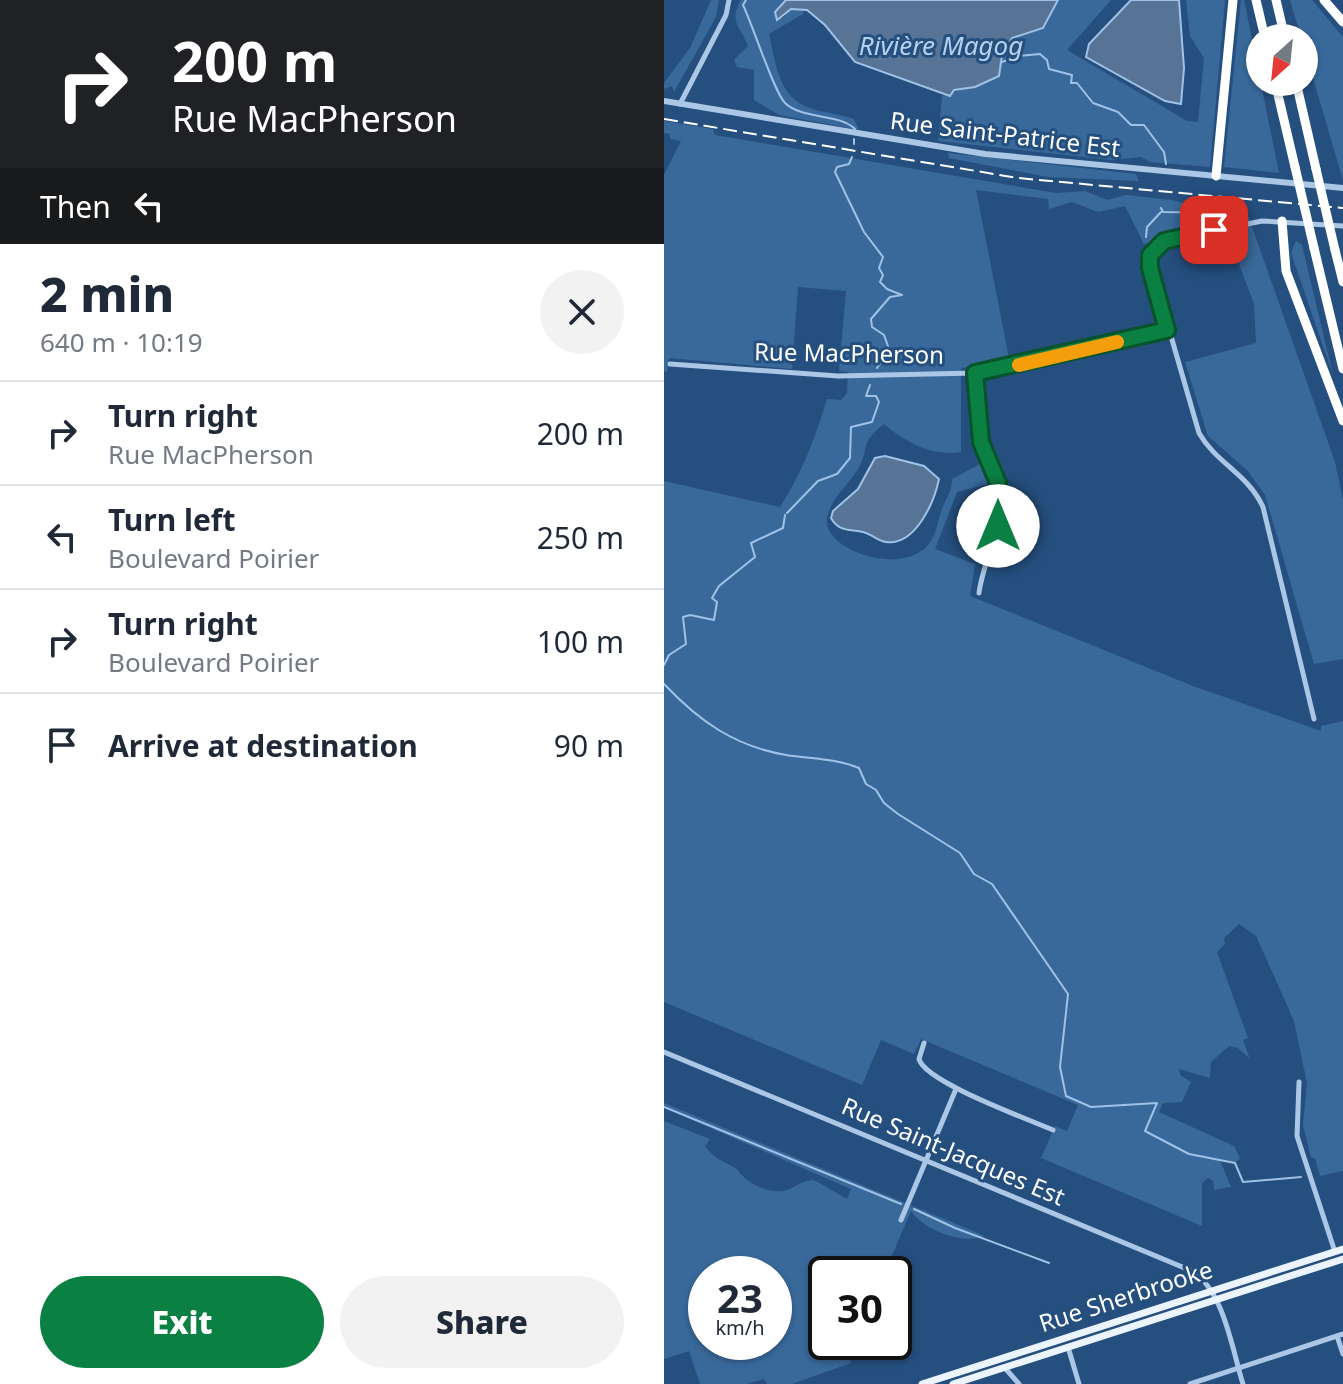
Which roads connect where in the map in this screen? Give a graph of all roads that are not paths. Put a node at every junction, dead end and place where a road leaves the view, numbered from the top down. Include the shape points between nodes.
1 (729, 0) edge
2 (1233, 0) edge
3 (1256, 0) edge
4 (1276, 0) edge
5 (1324, 0) edge
6 (1343, 22) edge
7 (1262, 24) edge
8 (1282, 24) edge
9 (1278, 96) edge
10 (1299, 96) edge
11 (664, 101) edge
12 (680, 104) junction
13 (1216, 176) junction
14 (1343, 188) edge
15 (1282, 221) junction
16 (1343, 226) edge
17 (1343, 282) edge
18 (1167, 330) junction
19 (670, 364) dead end
20 (1343, 369) edge
21 (975, 373) junction
22 (1343, 421) edge
23 (979, 593) dead end
24 (1314, 719) dead end
25 (924, 1043) dead end
26 (664, 1052) edge
27 (1299, 1082) dead end
28 (956, 1089) junction
29 (1053, 1130) dead end
30 (926, 1161) junction
31 (901, 1220) dead end
32 (1339, 1250) edge
33 (1343, 1259) edge
34 (1210, 1292) junction
35 (1215, 1300) junction
36 (1340, 1335) edge
37 (1068, 1347) junction
38 (1343, 1354) edge
39 (1005, 1368) junction
40 (1238, 1368) junction
41 (922, 1384) edge
42 (953, 1384) edge
43 (1019, 1384) edge
44 (1079, 1384) edge
45 (1190, 1384) edge
46 (1243, 1384) edge

1 - 12 street
2 - 13 highway
3 - 7 highway
4 - 8 highway
5 - 6 highway
9 - 20 highway, bridge
10 - 17 highway, bridge
11 - 12 street, Rue Saint-Patrice Est
12 - 13 street, Rue Saint-Patrice Est via 963,152
13 - 14 street, Rue Saint-Patrice Est
15 - 16 street
15 - 18 street via 1157,245 1149,264
15 - 22 highway via 1285,266
18 - 21 street, Rue MacPherson
18 - 24 street via 1200,436 1247,481 1263,507
19 - 21 street, Rue MacPherson via 838,376
21 - 23 street via 981,442 1000,499
25 - 28 street via 921,1065
26 - 30 street, Rue Saint-Jacques Est
27 - 32 street via 1297,1136
28 - 29 street
28 - 30 street
30 - 31 street
30 - 34 street, Rue Saint-Jacques Est via 1192,1271
32 - 34 main road, Rue Sherbrooke
33 - 35 main road, Rue Sherbrooke
34 - 35 street, Rue Saint-Jacques Est
34 - 41 main road, Rue Sherbrooke
35 - 37 main road, Rue Sherbrooke
35 - 40 street, Rue Saint-Jacques Est
36 - 38 street
36 - 40 street
37 - 39 main road, Rue Sherbrooke
37 - 44 street
39 - 42 main road, Rue Sherbrooke
39 - 43 street
40 - 45 street
40 - 46 street, Rue Saint-Jacques Est

